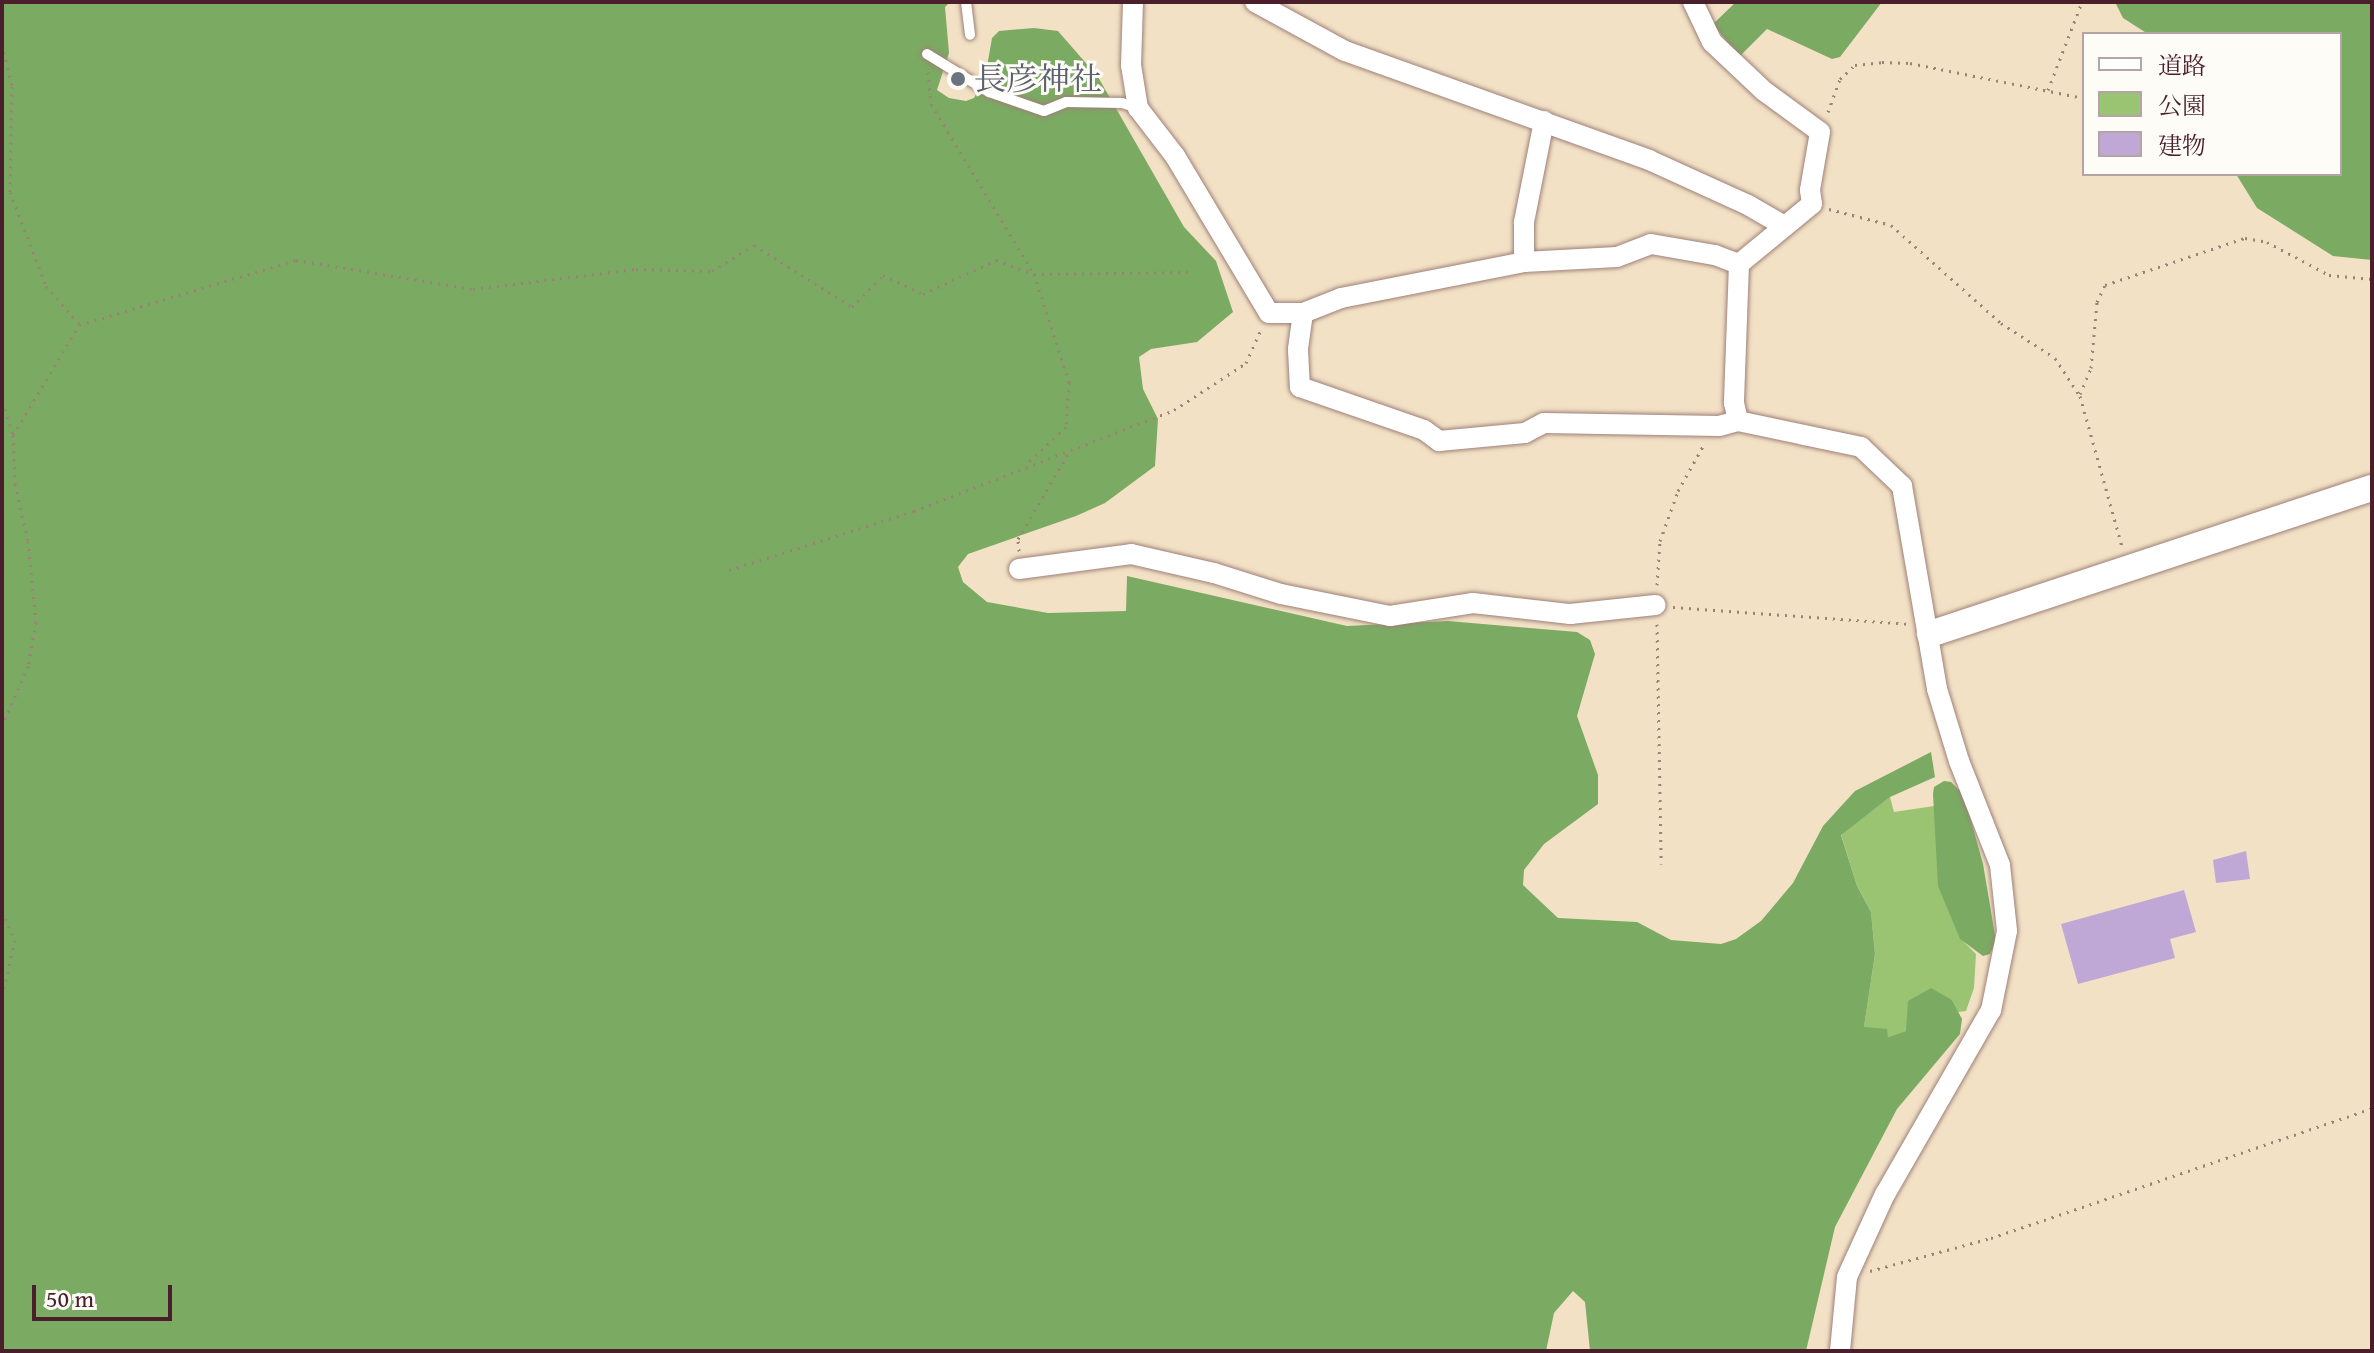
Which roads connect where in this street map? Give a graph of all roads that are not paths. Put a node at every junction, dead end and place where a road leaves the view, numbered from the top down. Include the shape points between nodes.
1 (966, 2) edge
2 (1133, 2) edge
3 (1255, 2) edge
4 (1693, 2) edge
5 (970, 35) dead end
6 (927, 54) road end
7 (1138, 108) junction
8 (1544, 121) junction
9 (1782, 225) junction
10 (1524, 262) junction
11 (1739, 264) junction
12 (1303, 313) junction
13 (1729, 424) junction
14 (2372, 488) edge
15 (1019, 569) road end
16 (1656, 605) road end
17 (1930, 634) junction
18 (1840, 1351) edge

1 - 5 lane
2 - 7 street via 1131,65
3 - 8 street via 1345,51
4 - 9 street via 1712,42 1764,91 1820,132 1812,204
6 - 7 lane via 989,92 1044,111 1066,102
7 - 12 street via 1175,156 1269,313
8 - 9 street via 1649,160
8 - 10 street via 1524,222
9 - 11 street
10 - 11 street via 1617,257 1651,244
10 - 12 street via 1341,298
11 - 13 street
12 - 13 street via 1300,387 1424,430 1439,441 1525,433 1544,423
13 - 17 street via 1861,447 1902,486
14 - 17 street
15 - 16 street via 1131,554 1390,616 1473,603 1570,614
17 - 18 street via 1937,689 2000,865 2007,931 1991,1010 1885,1194 1847,1277

